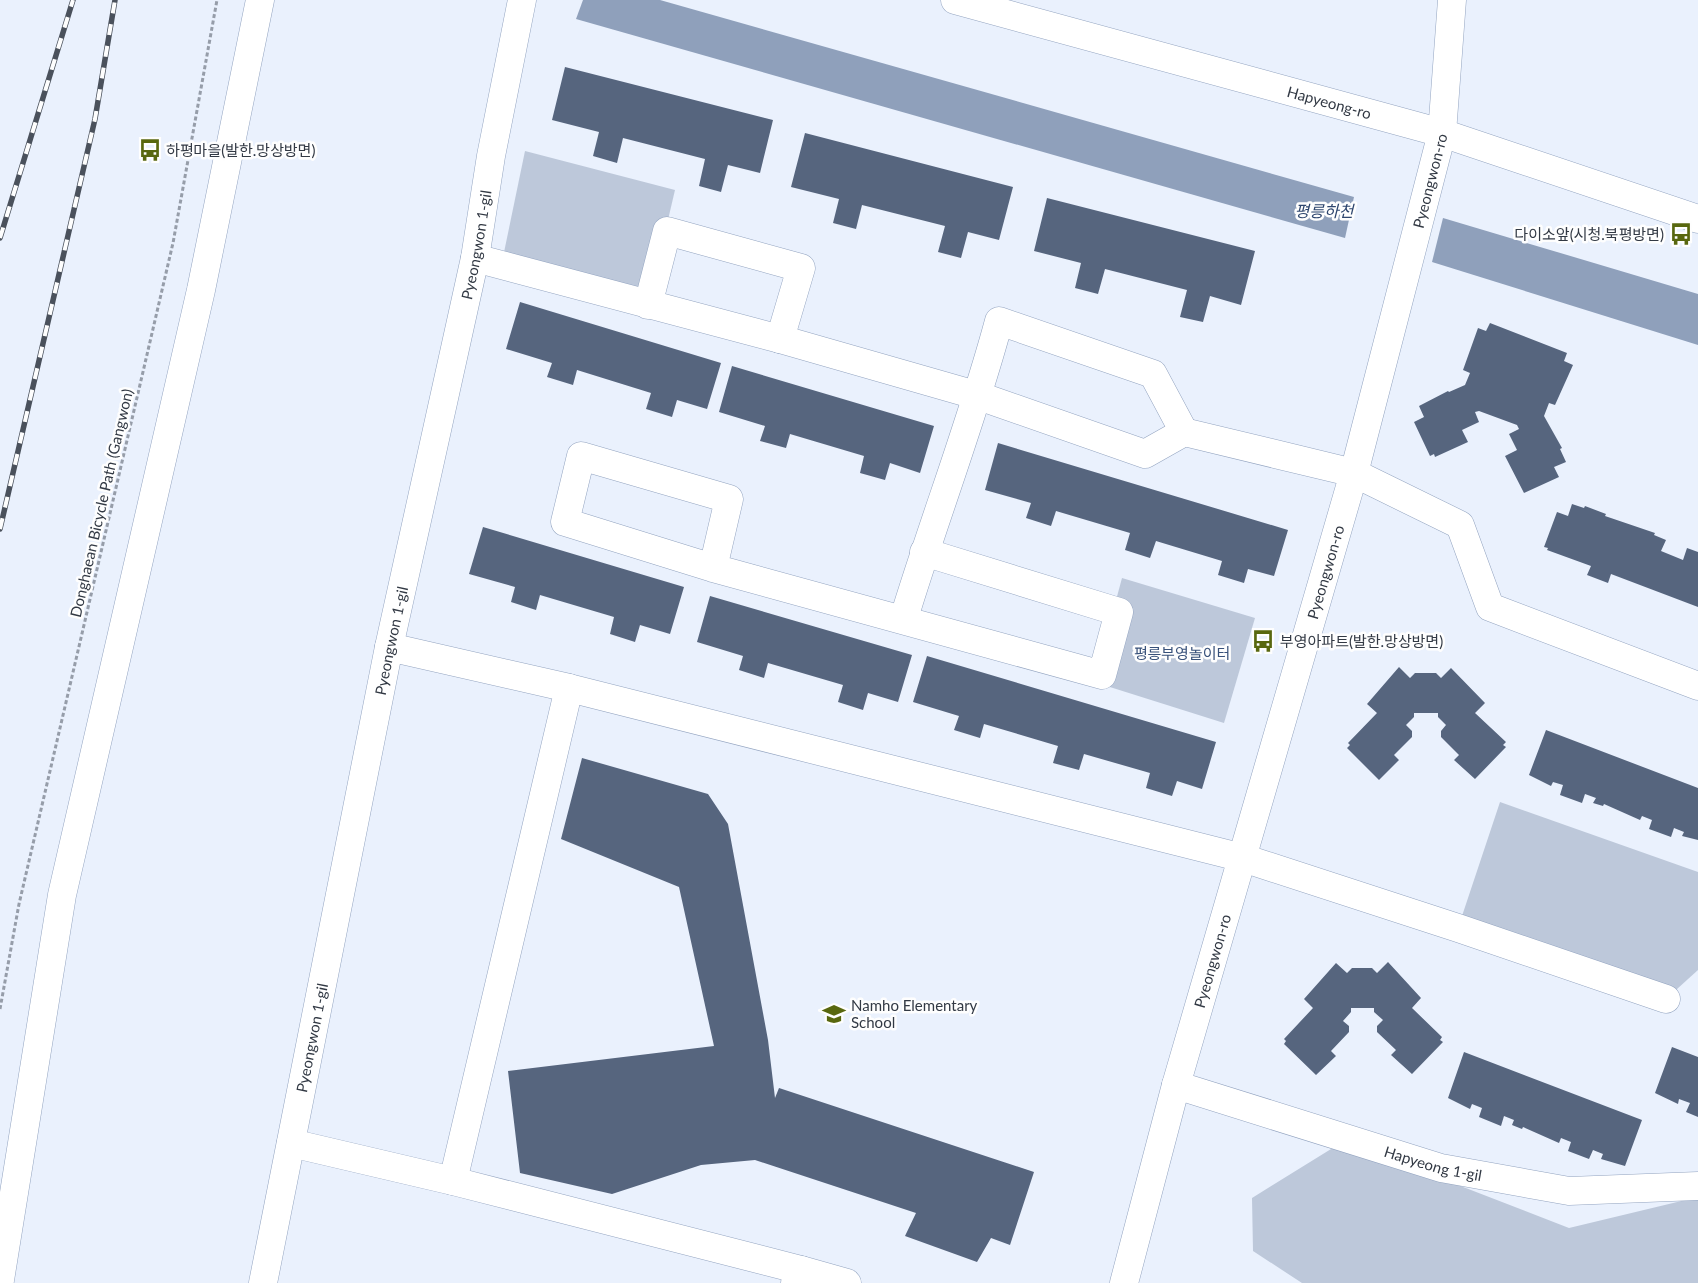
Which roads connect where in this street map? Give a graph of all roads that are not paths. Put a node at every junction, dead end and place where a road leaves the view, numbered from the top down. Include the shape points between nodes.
1 (260, 0) edge
2 (522, 0) edge
3 (955, 0) edge
4 (1452, 0) edge
5 (1442, 133) junction
6 (1698, 219) edge
7 (475, 258) junction
8 (648, 305) junction
9 (780, 339) junction
10 (979, 396) junction
11 (1184, 432) junction
12 (1354, 473) junction
13 (924, 552) junction
14 (712, 568) junction
15 (904, 618) junction
16 (389, 647) junction
17 (1698, 686) edge
18 (569, 688) junction
19 (1243, 858) junction
20 (1666, 999) dead end
21 (1176, 1085) junction
22 (291, 1143) junction
23 (453, 1181) junction
24 (1698, 1186) edge
25 (798, 1276) edge
26 (0, 1280) edge
27 (263, 1283) edge
28 (847, 1283) edge
29 (1124, 1283) edge

1 - 26 street via 201,290 62,895
2 - 7 street, Pyeongwon 1-gil via 491,156
3 - 5 street, Hapyeong-ro
4 - 5 street, Pyeongwon-ro
5 - 6 street, Hapyeong-ro
5 - 12 street, Pyeongwon-ro
7 - 8 street
7 - 16 street, Pyeongwon 1-gil
8 - 9 street
8 - 9 street via 668,231 801,268
9 - 10 street
10 - 11 street via 1145,454
10 - 11 street via 999,321 1153,374
10 - 13 street
11 - 12 street
12 - 17 street via 1460,525 1490,607
12 - 19 street, Pyeongwon-ro
13 - 15 street
13 - 15 street via 1119,612 1102,675
14 - 14 street via 565,522 581,456 729,499
14 - 15 street
16 - 18 street
16 - 22 street, Pyeongwon 1-gil
18 - 19 street
18 - 23 street
19 - 20 street
19 - 21 street, Pyeongwon-ro
21 - 24 street, Hapyeong 1-gil via 1441,1168 1569,1191
21 - 29 street, Pyeongwon-ro
22 - 23 street
22 - 27 street, Pyeongwon 1-gil
23 - 25 street
25 - 28 street

